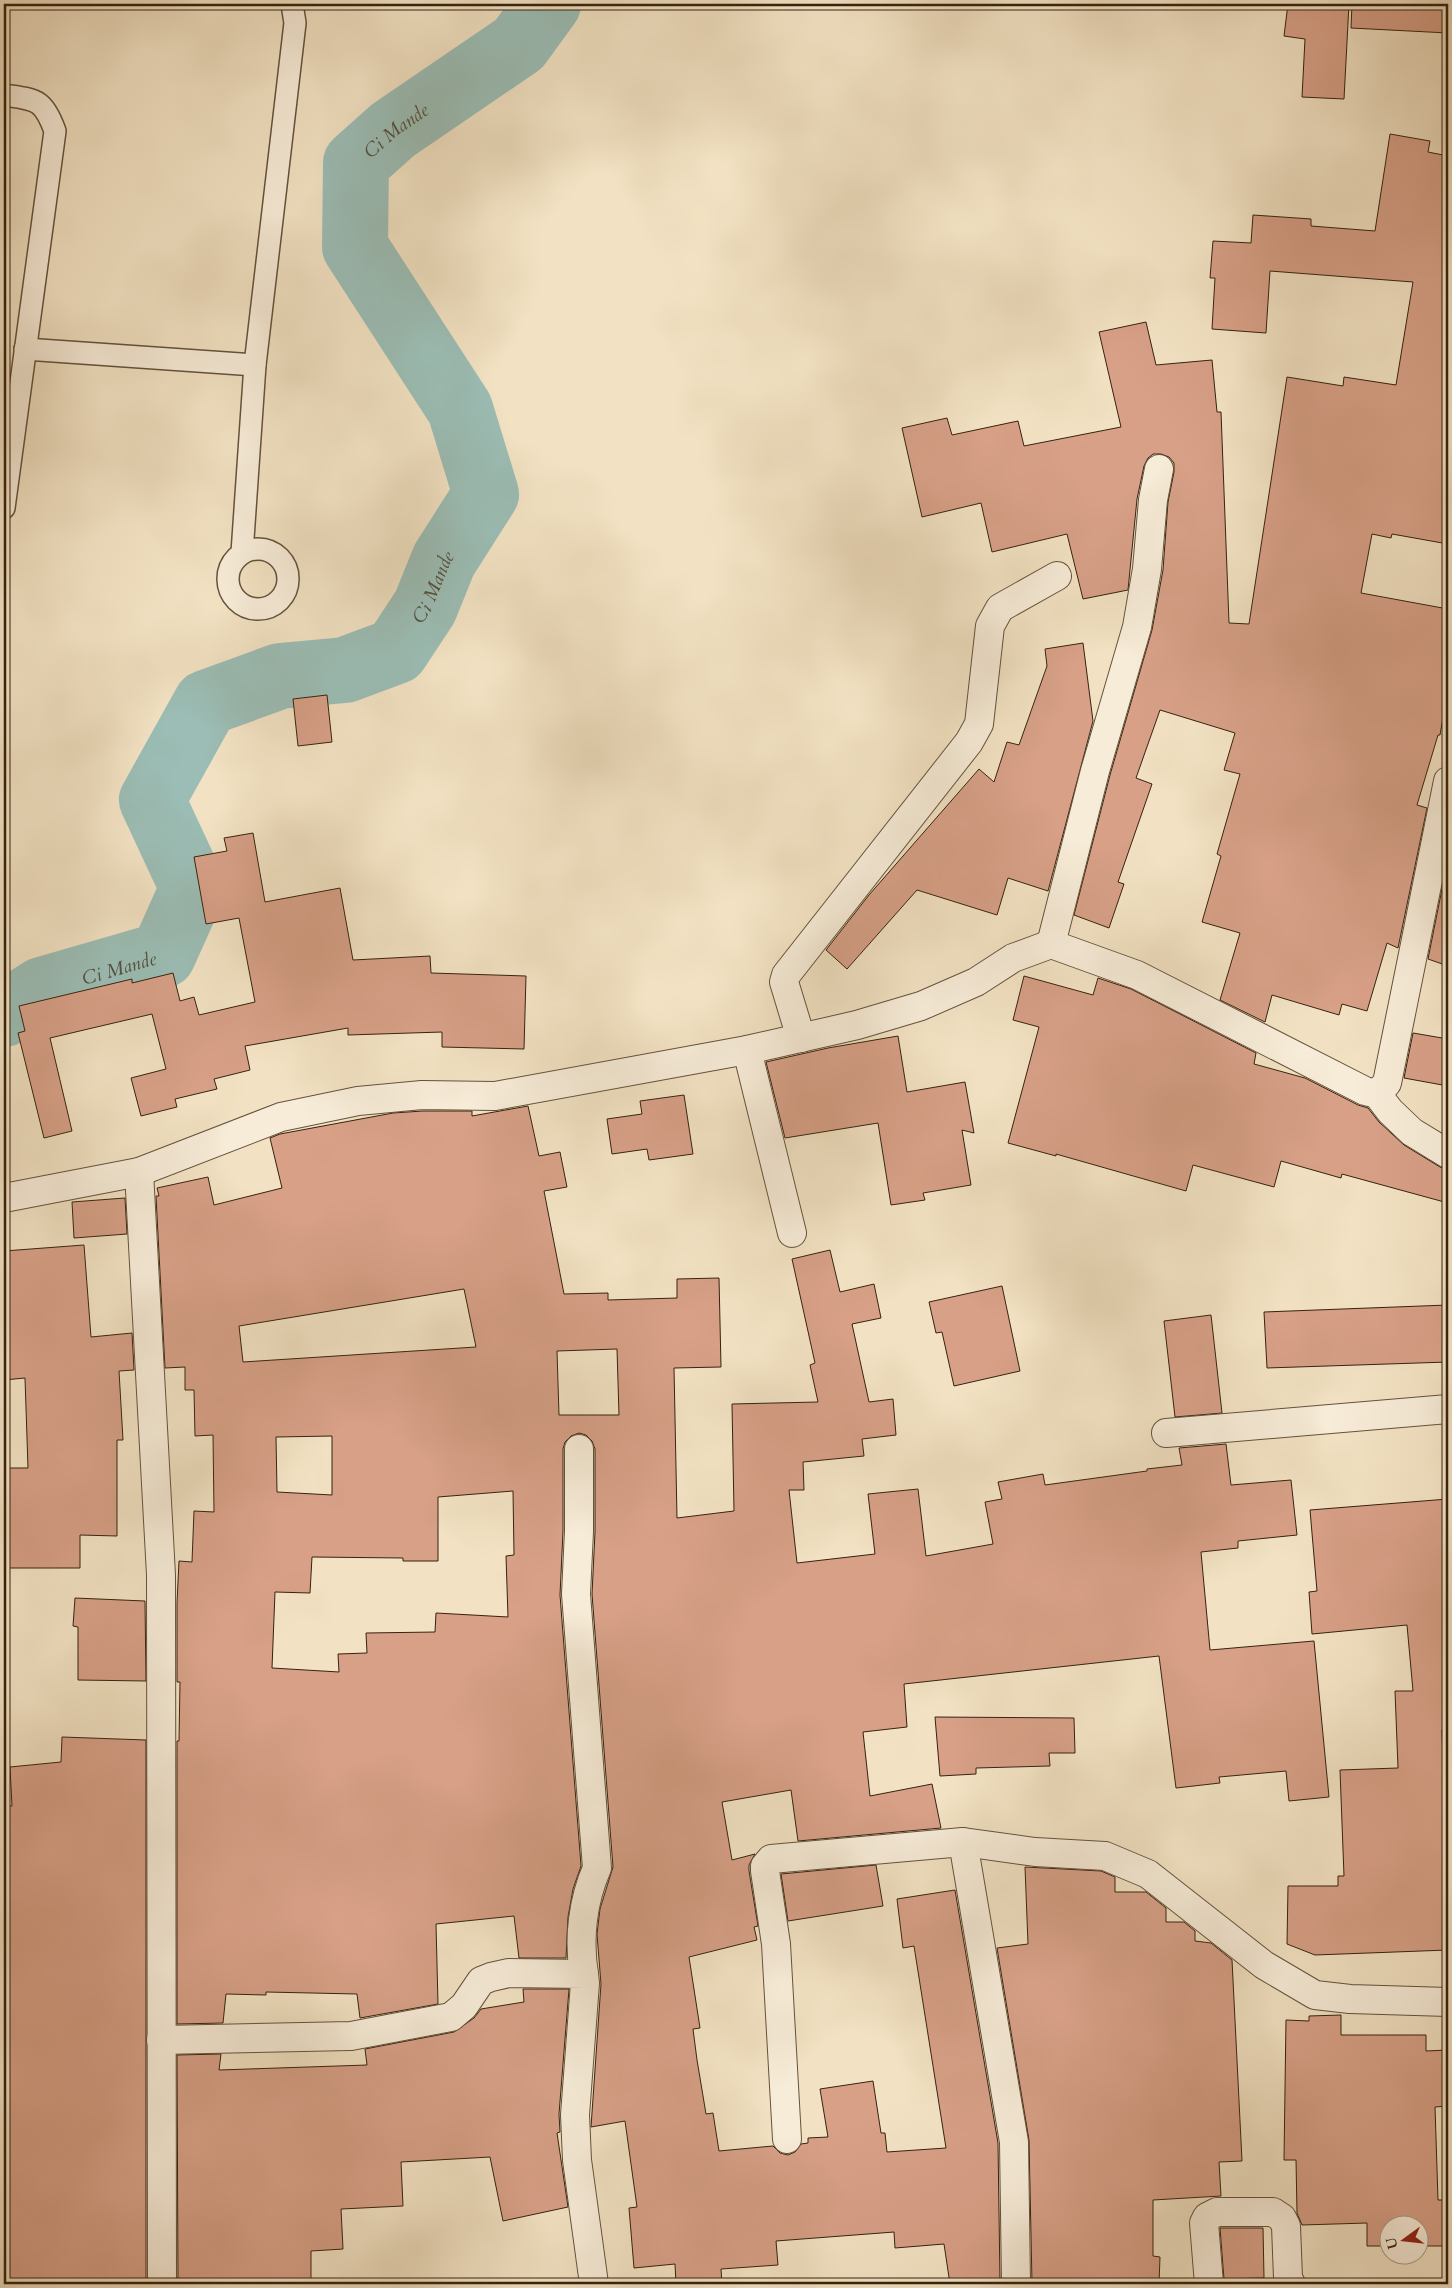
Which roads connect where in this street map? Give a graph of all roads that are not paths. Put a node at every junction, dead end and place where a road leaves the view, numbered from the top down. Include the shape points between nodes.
1 (292, 4) edge
2 (4, 95) edge
3 (25, 349) junction
4 (255, 365) junction
5 (1159, 469) dead end
6 (4, 508) edge
7 (242, 553) dead end
8 (1057, 576) dead end
9 (1448, 781) edge
10 (1051, 944) junction
11 (801, 1038) junction
12 (747, 1050) junction
13 (1377, 1094) junction
14 (1448, 1154) edge
15 (139, 1172) junction
16 (4, 1198) edge
17 (792, 1233) dead end
18 (1448, 1409) edge
19 (1166, 1433) dead end
20 (579, 1449) dead end
21 (963, 1842) junction
22 (584, 1974) junction
23 (1448, 2002) edge
24 (161, 2040) junction
25 (787, 2139) dead end
26 (162, 2284) edge
27 (594, 2284) edge
28 (1016, 2284) edge
29 (1209, 2284) edge
30 (1291, 2284) edge

1 - 4 lane via 295,23
2 - 3 lane via 35,100 48,113 54,131
3 - 4 lane
3 - 6 lane
4 - 7 lane
5 - 10 street via 1153,500 1148,569 1137,626 1095,771
8 - 11 street via 1000,608 990,626 979,724 969,742 786,975 784,982
9 - 13 street via 1386,1083
10 - 11 street via 1013,958 976,982 921,1006
10 - 13 street via 1137,975 1365,1091
11 - 12 street
12 - 15 street via 495,1096 422,1095 358,1101 281,1117
12 - 17 street
13 - 14 street via 1412,1132
15 - 16 street
15 - 24 street via 161,1575
18 - 19 street
20 - 22 street via 576,1594 597,1868 585,1901
21 - 23 street via 1035,1852 1105,1856 1148,1874 1264,1965 1315,1995
21 - 25 street via 772,1860 765,1866 776,1944
21 - 28 street via 1014,2142
22 - 24 street via 510,1973 491,1977 480,1981 464,2006 451,2018 352,2036
22 - 27 street via 575,2115 577,2160
24 - 26 street
29 - 30 street via 1204,2223 1207,2217 1217,2212 1273,2212 1282,2218 1286,2226

